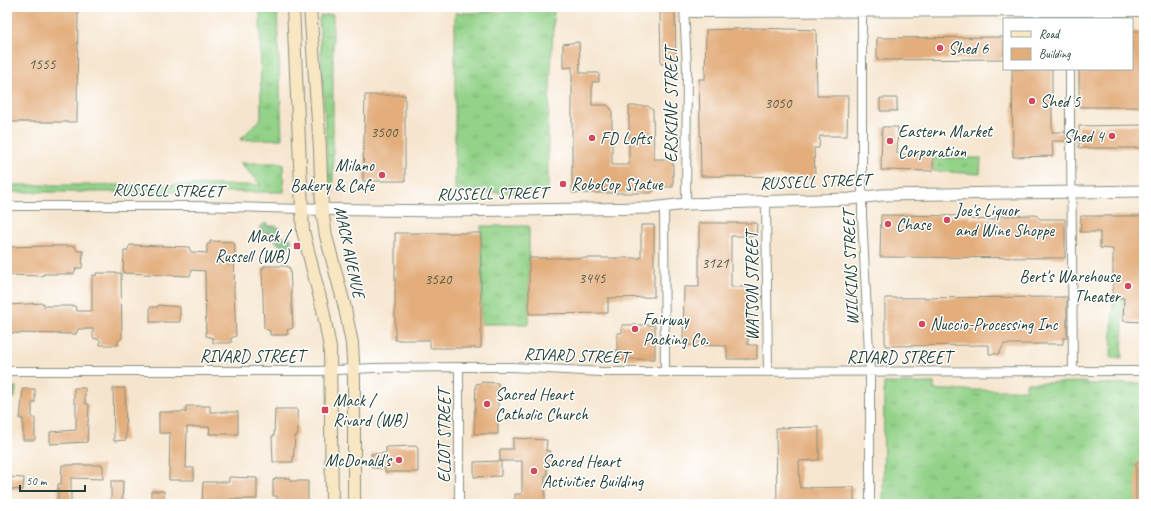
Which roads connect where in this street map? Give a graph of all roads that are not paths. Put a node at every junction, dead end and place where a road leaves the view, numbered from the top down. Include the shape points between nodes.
1 (306, 7) edge
2 (310, 7) edge
3 (293, 9) edge
4 (685, 10) edge
5 (862, 10) edge
6 (1144, 12) edge
7 (1069, 13) edge
8 (1070, 70) edge
9 (321, 175) junction
10 (300, 178) junction
11 (1144, 191) edge
12 (1071, 192) junction
13 (862, 196) junction
14 (766, 200) junction
15 (686, 204) junction
16 (7, 206) edge
17 (664, 208) junction
18 (301, 209) junction
19 (322, 210) junction
20 (330, 250) junction
21 (308, 255) junction
22 (327, 328) junction
23 (349, 329) junction
24 (459, 367) junction
25 (354, 368) junction
26 (331, 370) junction
27 (7, 371) edge
28 (1144, 371) edge
29 (665, 372) junction
30 (768, 372) junction
31 (870, 372) junction
32 (1073, 372) junction
33 (332, 504) edge
34 (354, 504) edge
35 (459, 504) edge
36 (870, 504) edge

1 - 3 street
2 - 9 main road, MACK AVENUE
3 - 10 main road
4 - 5 street
4 - 15 street, ERSKINE STREET
5 - 7 street
5 - 13 street, WILKINS STREET
6 - 7 street
8 - 12 street
9 - 10 main road via 316,185 309,186 303,184
9 - 19 main road, MACK AVENUE
10 - 18 main road
11 - 12 street, RUSSELL STREET
12 - 13 street, RUSSELL STREET
12 - 32 street
13 - 14 street, RUSSELL STREET via 850,199
13 - 31 street, WILKINS STREET
14 - 15 street, RUSSELL STREET
14 - 30 street, WATSON STREET
15 - 17 street, RUSSELL STREET
16 - 18 street, RUSSELL STREET
17 - 19 street, RUSSELL STREET
17 - 29 street
18 - 19 street, RUSSELL STREET
18 - 21 main road
19 - 20 main road, MACK AVENUE
20 - 21 main road via 317,247
20 - 23 main road, MACK AVENUE
21 - 22 main road
22 - 23 main road via 338,333
22 - 26 main road
23 - 25 main road, MACK AVENUE
24 - 25 street, RIVARD STREET
24 - 29 street, RIVARD STREET
24 - 35 street, ELIOT STREET
25 - 26 street, RIVARD STREET
25 - 34 main road, MACK AVENUE
26 - 27 street, RIVARD STREET
26 - 33 main road
28 - 32 street, RIVARD STREET
29 - 30 street, RIVARD STREET
30 - 31 street, RIVARD STREET
31 - 32 street, RIVARD STREET
31 - 36 street, WILKINS STREET

